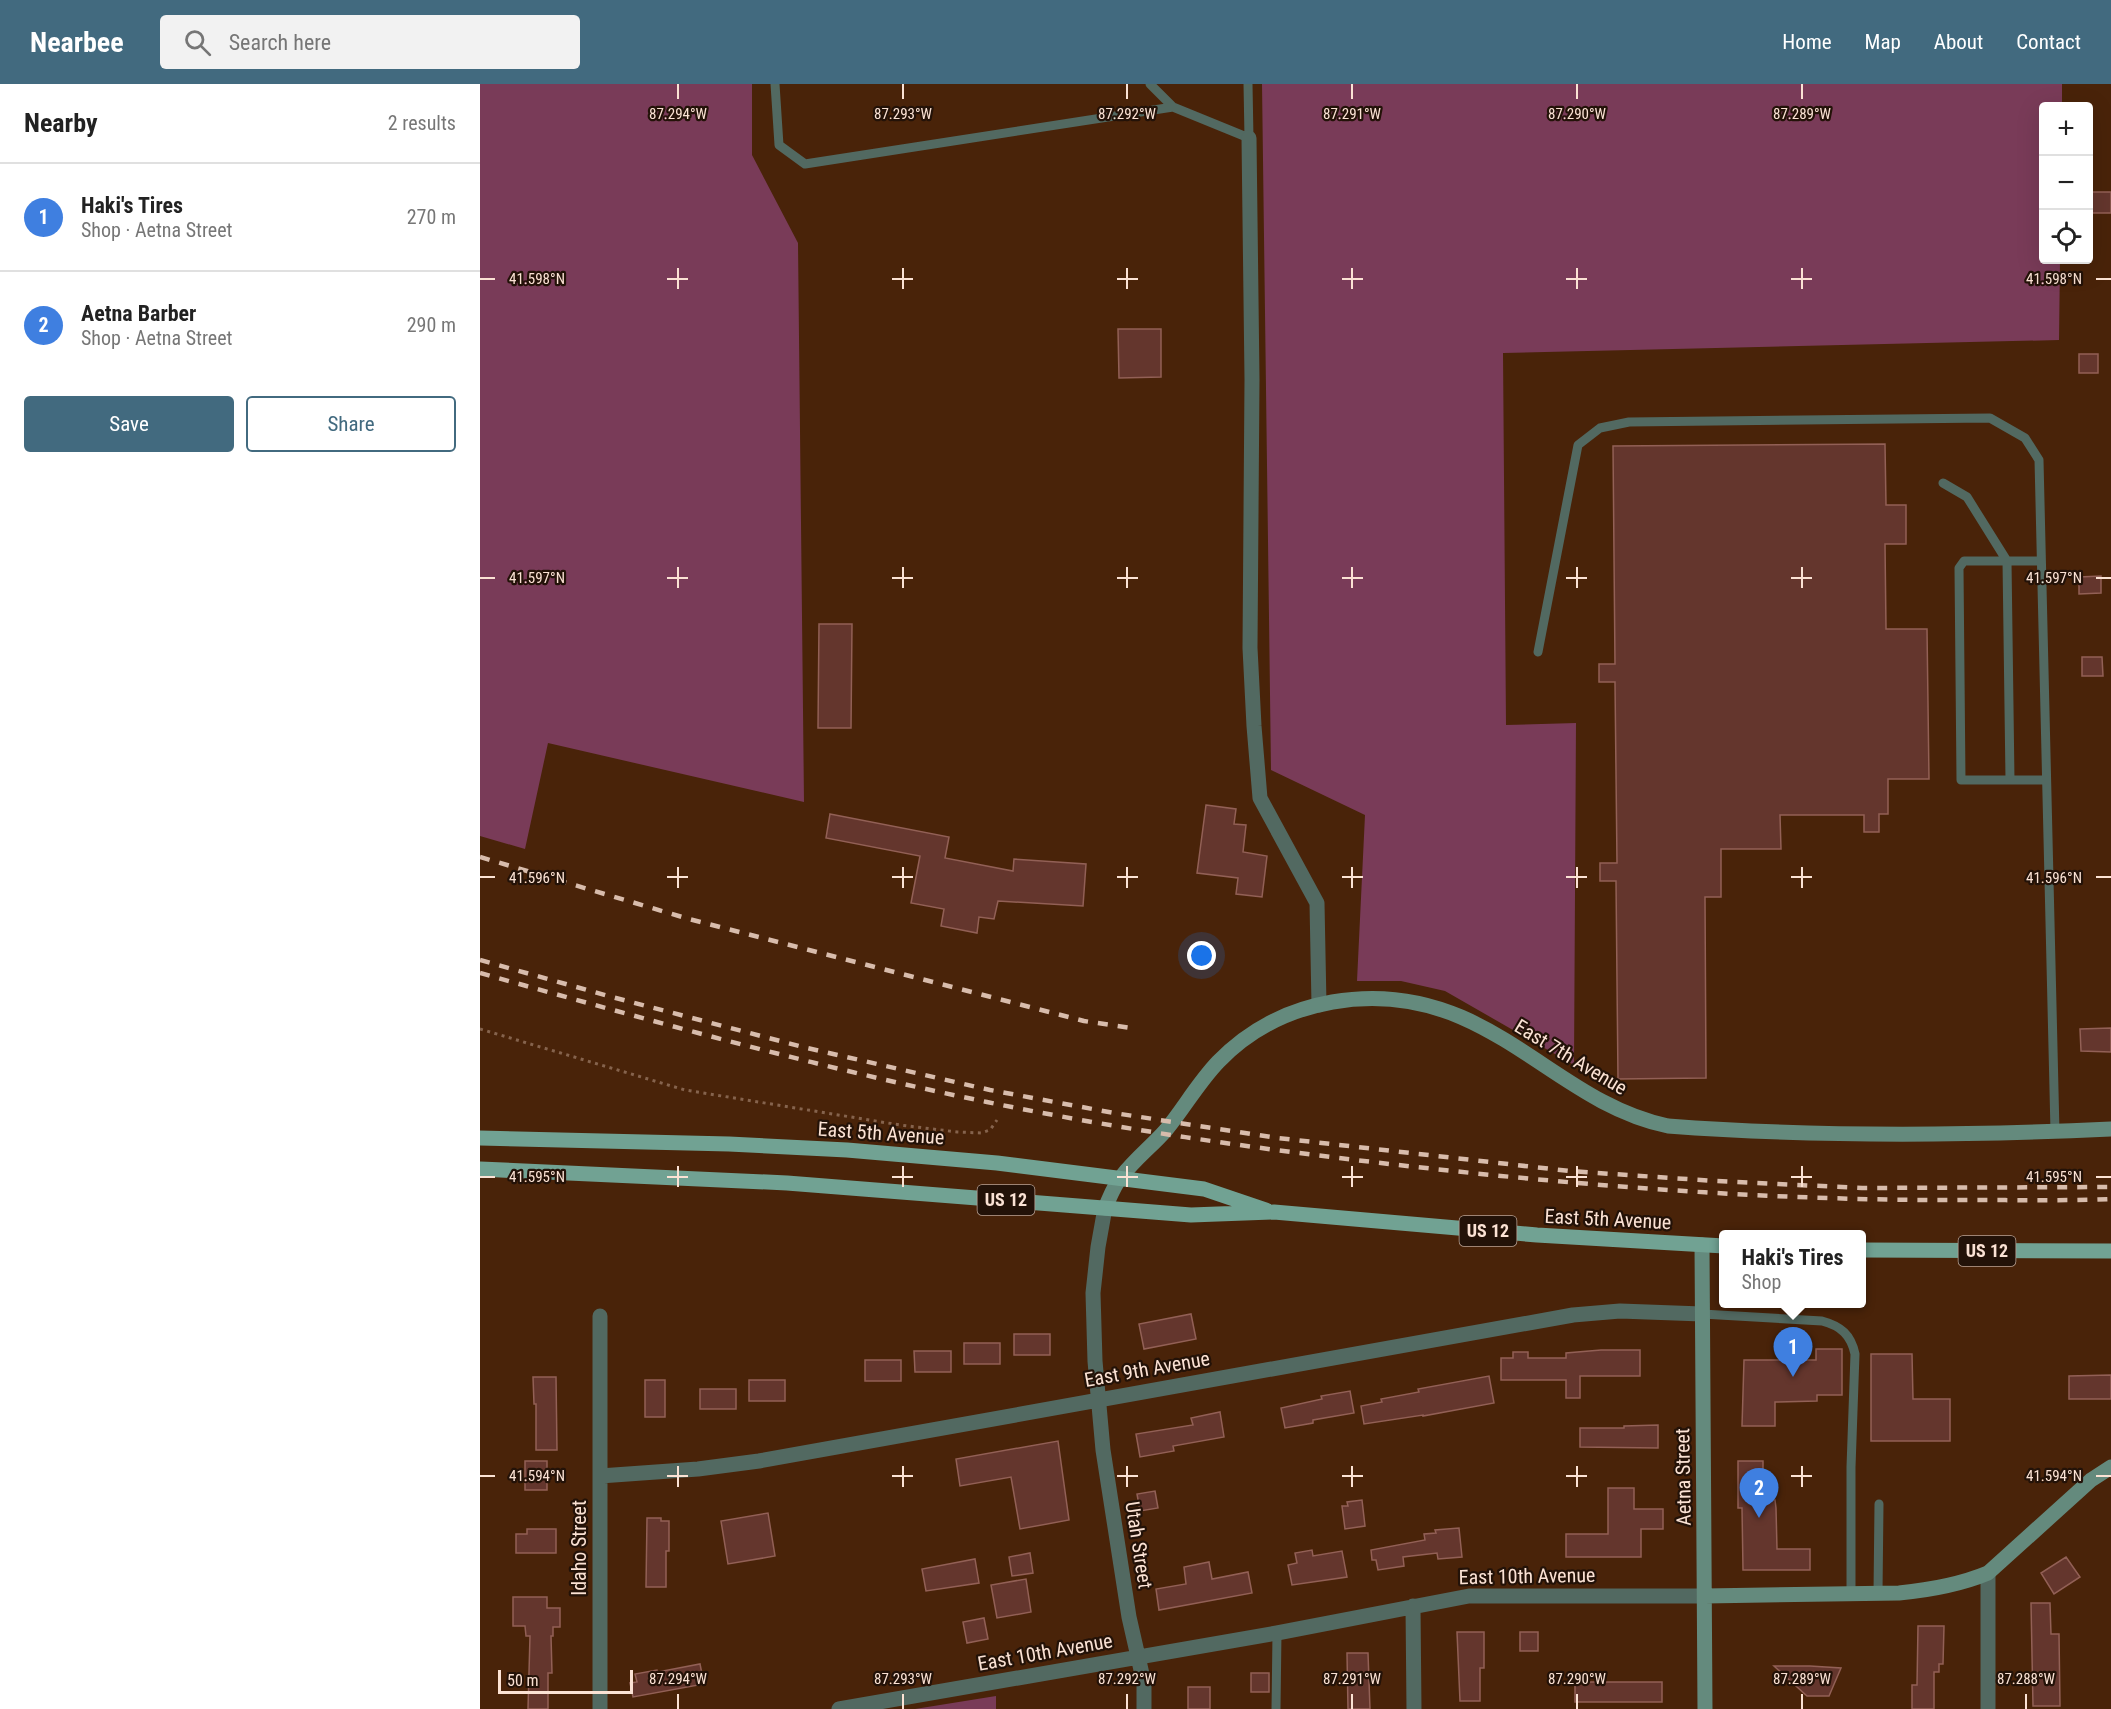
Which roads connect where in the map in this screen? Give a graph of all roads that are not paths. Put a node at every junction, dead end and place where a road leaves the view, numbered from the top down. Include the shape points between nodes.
1 (775, 84) edge
2 (1150, 84) edge
3 (1248, 84) edge
4 (1173, 107) junction
5 (1249, 138) junction
6 (1943, 483) dead end
7 (2007, 561) junction
8 (2041, 561) junction
9 (1538, 652) dead end
10 (2010, 780) junction
11 (2046, 780) junction
12 (1319, 1005) junction
13 (2111, 1129) edge
14 (2055, 1132) junction
15 (480, 1138) edge
16 (480, 1169) edge
17 (1121, 1177) junction
18 (1105, 1208) junction
19 (1274, 1212) junction
20 (1702, 1245) junction
21 (1719, 1246) edge
22 (1866, 1250) edge
23 (2111, 1251) edge
24 (1702, 1314) junction
25 (600, 1316) dead end
26 (1098, 1399) junction
27 (2111, 1467) edge
28 (600, 1476) junction
29 (1879, 1504) dead end
30 (1988, 1573) junction
31 (1878, 1593) junction
32 (1851, 1594) junction
33 (1705, 1596) junction
34 (1413, 1606) junction
35 (1277, 1633) junction
36 (1139, 1657) junction
37 (870, 1706) edge
38 (600, 1709) edge
39 (839, 1709) edge
40 (1144, 1709) edge
41 (1276, 1709) edge
42 (1414, 1709) edge
43 (1705, 1709) edge
44 (1988, 1709) edge

1 - 4 lane via 779,145 805,164
2 - 4 lane
3 - 5 lane
4 - 5 lane
5 - 12 street via 1250,648 1254,726 1260,798 1317,903
6 - 7 lane via 1966,497
7 - 8 lane
7 - 10 lane
7 - 10 lane via 1964,561 1959,567 1961,780
8 - 9 lane via 2039,460 2025,438 1990,417 1629,422 1600,428 1578,445
8 - 11 lane
10 - 11 lane
11 - 14 lane
12 - 14 street, East 7th Avenue via 1382,998 1444,1010 1496,1035 1611,1107 1668,1126 1886,1134
12 - 17 street, East 7th Avenue via 1278,1020 1233,1049
13 - 14 street, East 7th Avenue
15 - 17 main road, East 5th Avenue / US 12 via 835,1150
16 - 18 main road, East 5th Avenue / US 12 via 787,1183
17 - 18 street, East 7th Avenue
17 - 19 main road, East 5th Avenue / US 12 via 1204,1189
18 - 19 main road, East 5th Avenue / US 12 via 1191,1215
18 - 26 street, Utah Street via 1092,1308
19 - 20 main road, East 5th Avenue / US 12
20 - 21 main road, East 5th Avenue / US 12
20 - 24 street, Aetna Street
22 - 23 main road, US 12
24 - 26 street, East 9th Avenue via 1620,1311 1573,1315
24 - 32 lane via 1822,1321 1835,1324 1852,1341 1855,1354
24 - 33 street, Aetna Street
25 - 28 street, Idaho Street
26 - 28 street, East 9th Avenue via 759,1461
26 - 36 street, Utah Street via 1105,1467
27 - 30 street, East 10th Avenue via 2091,1480
28 - 38 street, Idaho Street
29 - 31 lane
30 - 31 street, East 10th Avenue via 1968,1582 1922,1591
30 - 44 street
31 - 32 street, East 10th Avenue
32 - 33 street, East 10th Avenue
33 - 34 street, East 10th Avenue via 1482,1595
33 - 43 street, Aetna Street
34 - 35 street, East 10th Avenue
34 - 42 street
35 - 36 street, East 10th Avenue
35 - 41 lane
36 - 37 street, East 10th Avenue
36 - 40 street, Utah Street
37 - 39 street, East 10th Avenue

